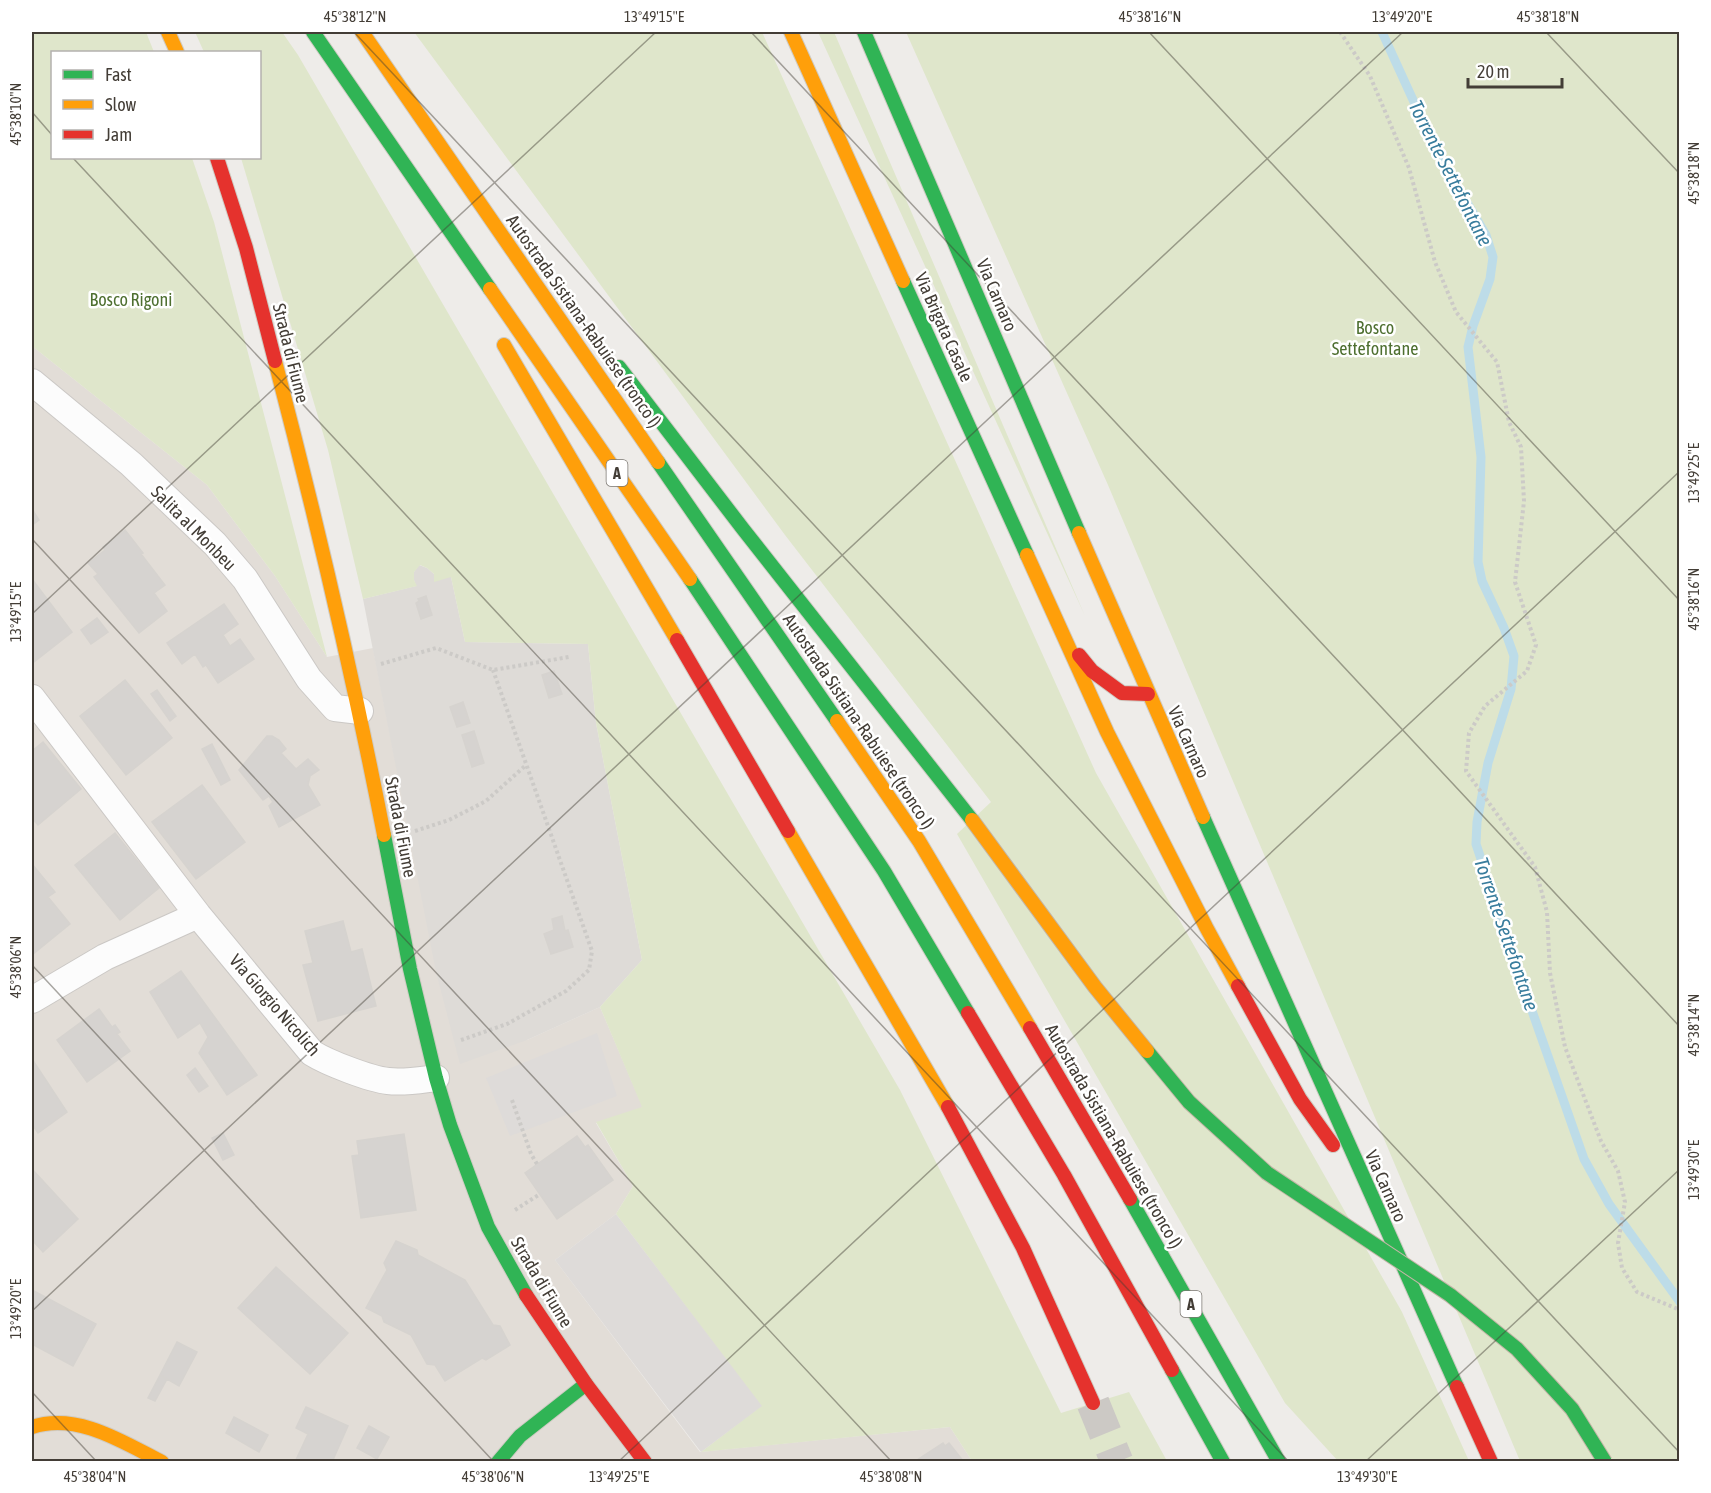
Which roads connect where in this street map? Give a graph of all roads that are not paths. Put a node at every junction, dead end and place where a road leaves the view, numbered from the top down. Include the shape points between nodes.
1 (168, 32) edge
2 (314, 32) edge
3 (363, 32) edge
4 (791, 32) edge
5 (864, 32) edge
6 (177, 51) edge
7 (217, 159) edge
8 (521, 238) dead end
9 (445, 248) dead end
10 (495, 330) dead end
11 (614, 360) dead end
12 (32, 382) edge
13 (1064, 637) junction
14 (1148, 694) junction
15 (32, 698) edge
16 (360, 711) junction
17 (198, 915) junction
18 (32, 1000) edge
19 (436, 1078) junction
20 (1377, 1208) junction
21 (586, 1384) junction
22 (1093, 1403) tunnel mouth
23 (32, 1427) edge
24 (162, 1461) edge
25 (498, 1461) edge
26 (645, 1461) edge
27 (1223, 1461) edge
28 (1279, 1461) edge
29 (1491, 1461) edge
30 (1605, 1461) edge

1 - 6 main road
2 - 9 main road
2 - 27 main road, A via 711,610 884,870 1064,1175
3 - 8 main road
3 - 28 main road, Autostrada Sistiana-Rabuiese (tronco I) / A via 919,841
4 - 13 main road, Via Brigata Casale
5 - 14 main road, Via Carnaro
7 - 16 main road, Strada di Fiume via 246,248 318,527
10 - 22 main road via 666,617 957,1124 1056,1316
11 - 30 main road, bridge via 972,820 1095,987 1189,1102 1268,1173 1450,1295 1518,1349 1572,1409
12 - 16 street, Salita al Monbeu via 130,464 215,544 245,579 309,679 335,708
13 - 14 main road via 1092,671 1122,693
13 - 20 main road, Via Brigata Casale via 1143,805 1228,968 1300,1099
14 - 20 main road, Via Carnaro
15 - 17 street, Via Giorgio Nicolich
16 - 19 main road, Strada di Fiume via 410,969
17 - 18 street via 105,957
17 - 19 street, Via Giorgio Nicolich via 312,1053 386,1081
19 - 21 main road, Strada di Fiume via 488,1227 532,1306
20 - 29 main road, Via Carnaro
21 - 25 main road via 520,1436
21 - 26 main road, Strada di Fiume
23 - 24 main road via 39,1422 79,1425

